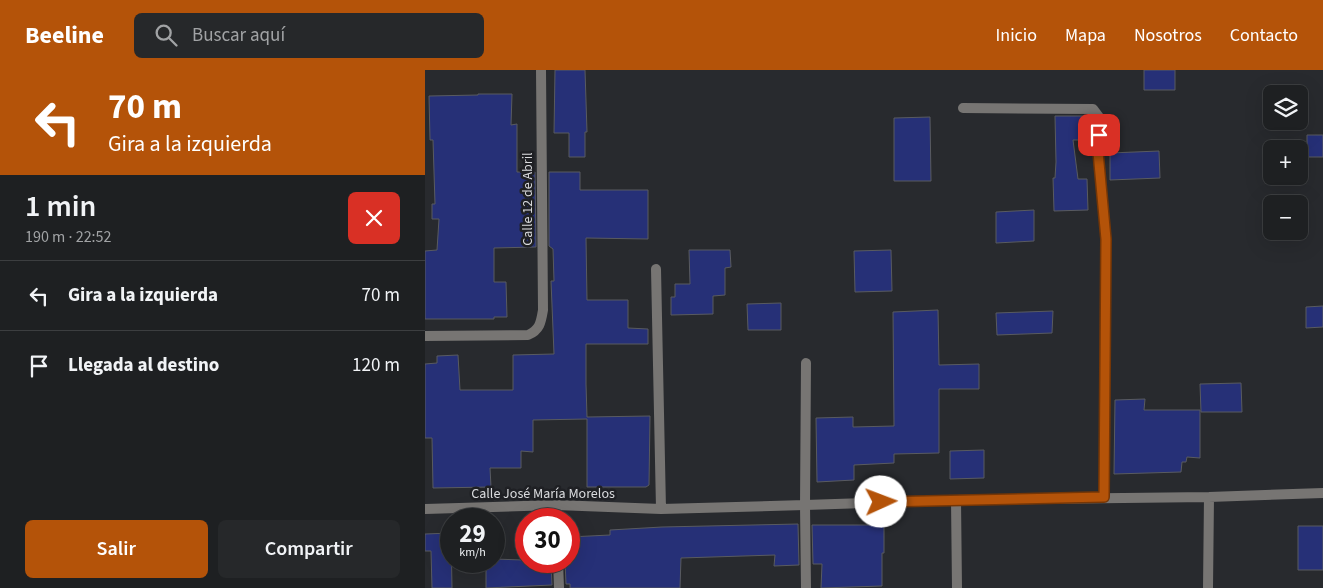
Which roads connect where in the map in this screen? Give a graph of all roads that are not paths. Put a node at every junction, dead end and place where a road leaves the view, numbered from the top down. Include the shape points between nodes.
1 (541, 70) edge
2 (963, 108) dead end
3 (656, 269) dead end
4 (425, 336) edge
5 (806, 363) dead end
6 (1323, 493) edge
7 (1104, 497) junction
8 (1209, 498) junction
9 (956, 500) junction
10 (556, 505) junction
11 (805, 506) junction
12 (425, 508) edge
13 (556, 508) edge
14 (661, 509) junction
15 (558, 573) edge
16 (559, 588) edge
17 (806, 588) edge
18 (957, 588) edge
19 (1207, 588) edge

1 - 4 street, Calle 12 de Abril via 543,310 539,327 528,334
2 - 7 street via 1093,109 1099,117 1098,152 1106,239
3 - 14 street
5 - 11 street
6 - 8 street, Calle José María Morelos
7 - 8 street, Calle José María Morelos
7 - 9 street, Calle José María Morelos
8 - 19 street
9 - 11 street, Calle José María Morelos
9 - 18 street
10 - 12 street, Calle José María Morelos
10 - 13 street
10 - 14 street, Calle José María Morelos
11 - 14 street, Calle José María Morelos
11 - 17 street
15 - 16 street

